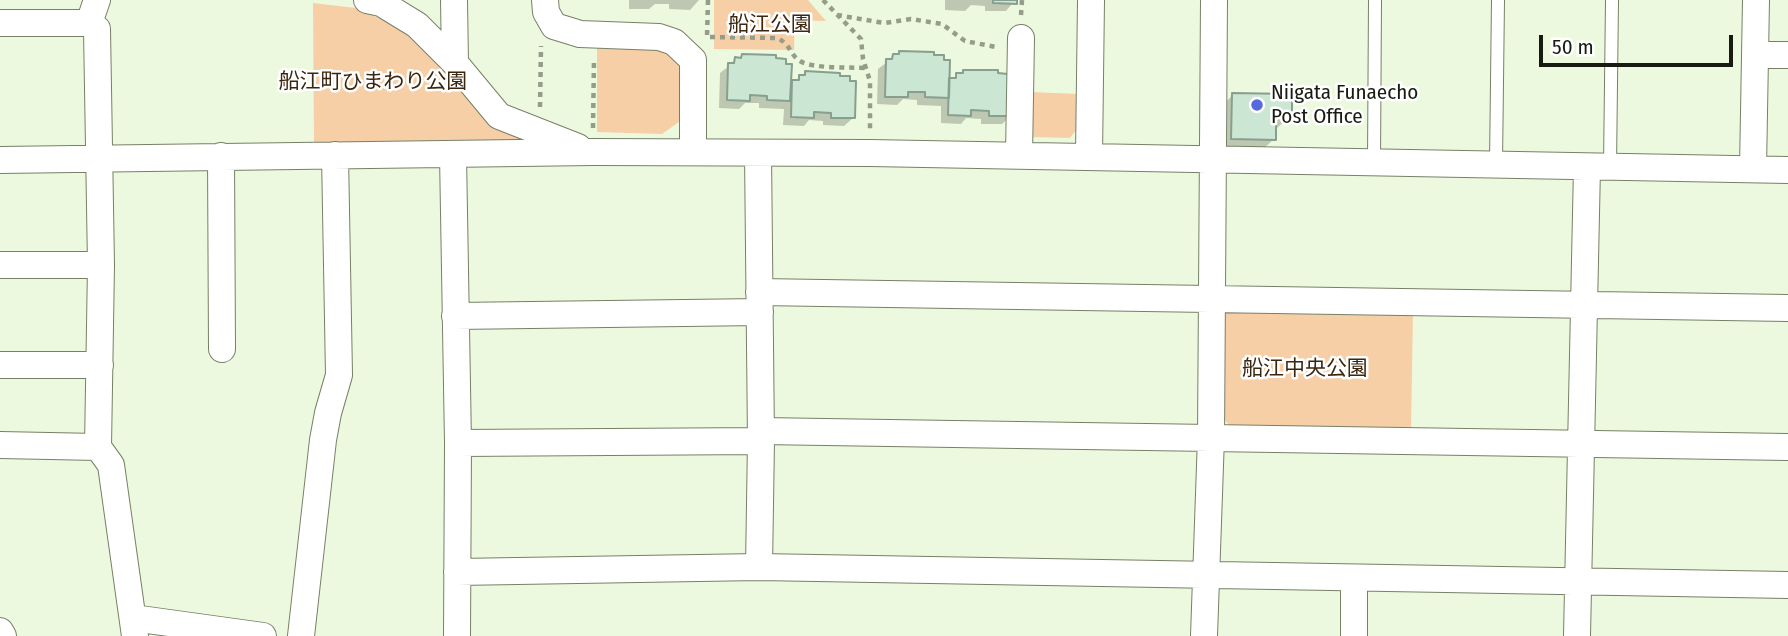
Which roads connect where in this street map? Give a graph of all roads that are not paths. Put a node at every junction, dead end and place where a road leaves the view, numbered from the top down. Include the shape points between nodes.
1 (367, 0) edge
2 (454, 0) edge
3 (545, 0) edge
4 (1091, 0) edge
5 (1214, 0) edge
6 (1375, 0) edge
7 (1498, 0) edge
8 (1612, 0) edge
9 (1756, 0) edge
10 (93, 11) edge
11 (0, 23) edge
12 (1021, 37) road end
13 (1756, 55) junction
14 (1788, 55) edge
15 (455, 63) junction
16 (593, 152) junction
17 (692, 152) junction
18 (758, 153) junction
19 (335, 155) junction
20 (453, 155) junction
21 (1019, 155) junction
22 (221, 156) junction
23 (1089, 156) junction
24 (99, 158) junction
25 (1213, 158) junction
26 (0, 160) edge
27 (1374, 162) junction
28 (1496, 164) junction
29 (1598, 167) junction
30 (1754, 169) junction
31 (1788, 170) edge
32 (0, 265) edge
33 (101, 265) junction
34 (1211, 298) junction
35 (760, 302) junction
36 (1583, 307) junction
37 (1788, 308) edge
38 (455, 316) junction
39 (222, 349) dead end
40 (0, 365) edge
41 (100, 365) junction
42 (761, 436) junction
43 (1211, 437) junction
44 (458, 443) junction
45 (1581, 443) junction
46 (0, 445) edge
47 (98, 447) junction
48 (1788, 447) edge
49 (759, 567) junction
50 (457, 572) junction
51 (1206, 575) junction
52 (1354, 578) junction
53 (1577, 582) junction
54 (1788, 585) edge
55 (134, 627) edge
56 (0, 631) edge
57 (3, 636) edge
58 (263, 636) edge
59 (302, 636) edge
60 (457, 636) edge
61 (1204, 636) edge
62 (1354, 636) edge
63 (1577, 636) edge

1 - 15 street via 381,3 417,25
2 - 15 street
3 - 17 street via 554,26 580,34 659,37 674,42 693,60
4 - 23 street
5 - 25 street
6 - 27 lane
7 - 28 lane
8 - 29 lane
9 - 13 street
10 - 11 street
10 - 24 street
12 - 21 street
13 - 14 street
13 - 30 street
15 - 16 street via 499,116
16 - 17 street
16 - 20 street
17 - 18 street
18 - 21 street
18 - 35 street
19 - 20 street
19 - 22 street
19 - 59 street via 339,375 323,440
20 - 38 street
21 - 23 street
22 - 24 street
22 - 39 street
23 - 25 street
24 - 26 street
24 - 33 street
25 - 27 street
25 - 34 street
27 - 28 street
28 - 29 street
29 - 30 street
29 - 36 street
30 - 31 street
32 - 33 street
33 - 41 street
34 - 35 street
34 - 36 street
34 - 43 street
35 - 38 street
35 - 42 street
36 - 37 street
36 - 45 street
38 - 44 street
40 - 41 street
41 - 47 street
42 - 43 street
42 - 44 street
42 - 49 street
43 - 45 street
43 - 51 street
44 - 50 street
45 - 48 street
45 - 53 street
46 - 47 street
47 - 55 street via 111,465
49 - 50 street
49 - 51 street
50 - 60 street
51 - 52 street
51 - 61 street
52 - 53 street
52 - 62 street
53 - 54 street
53 - 63 street
55 - 58 street
56 - 57 street

